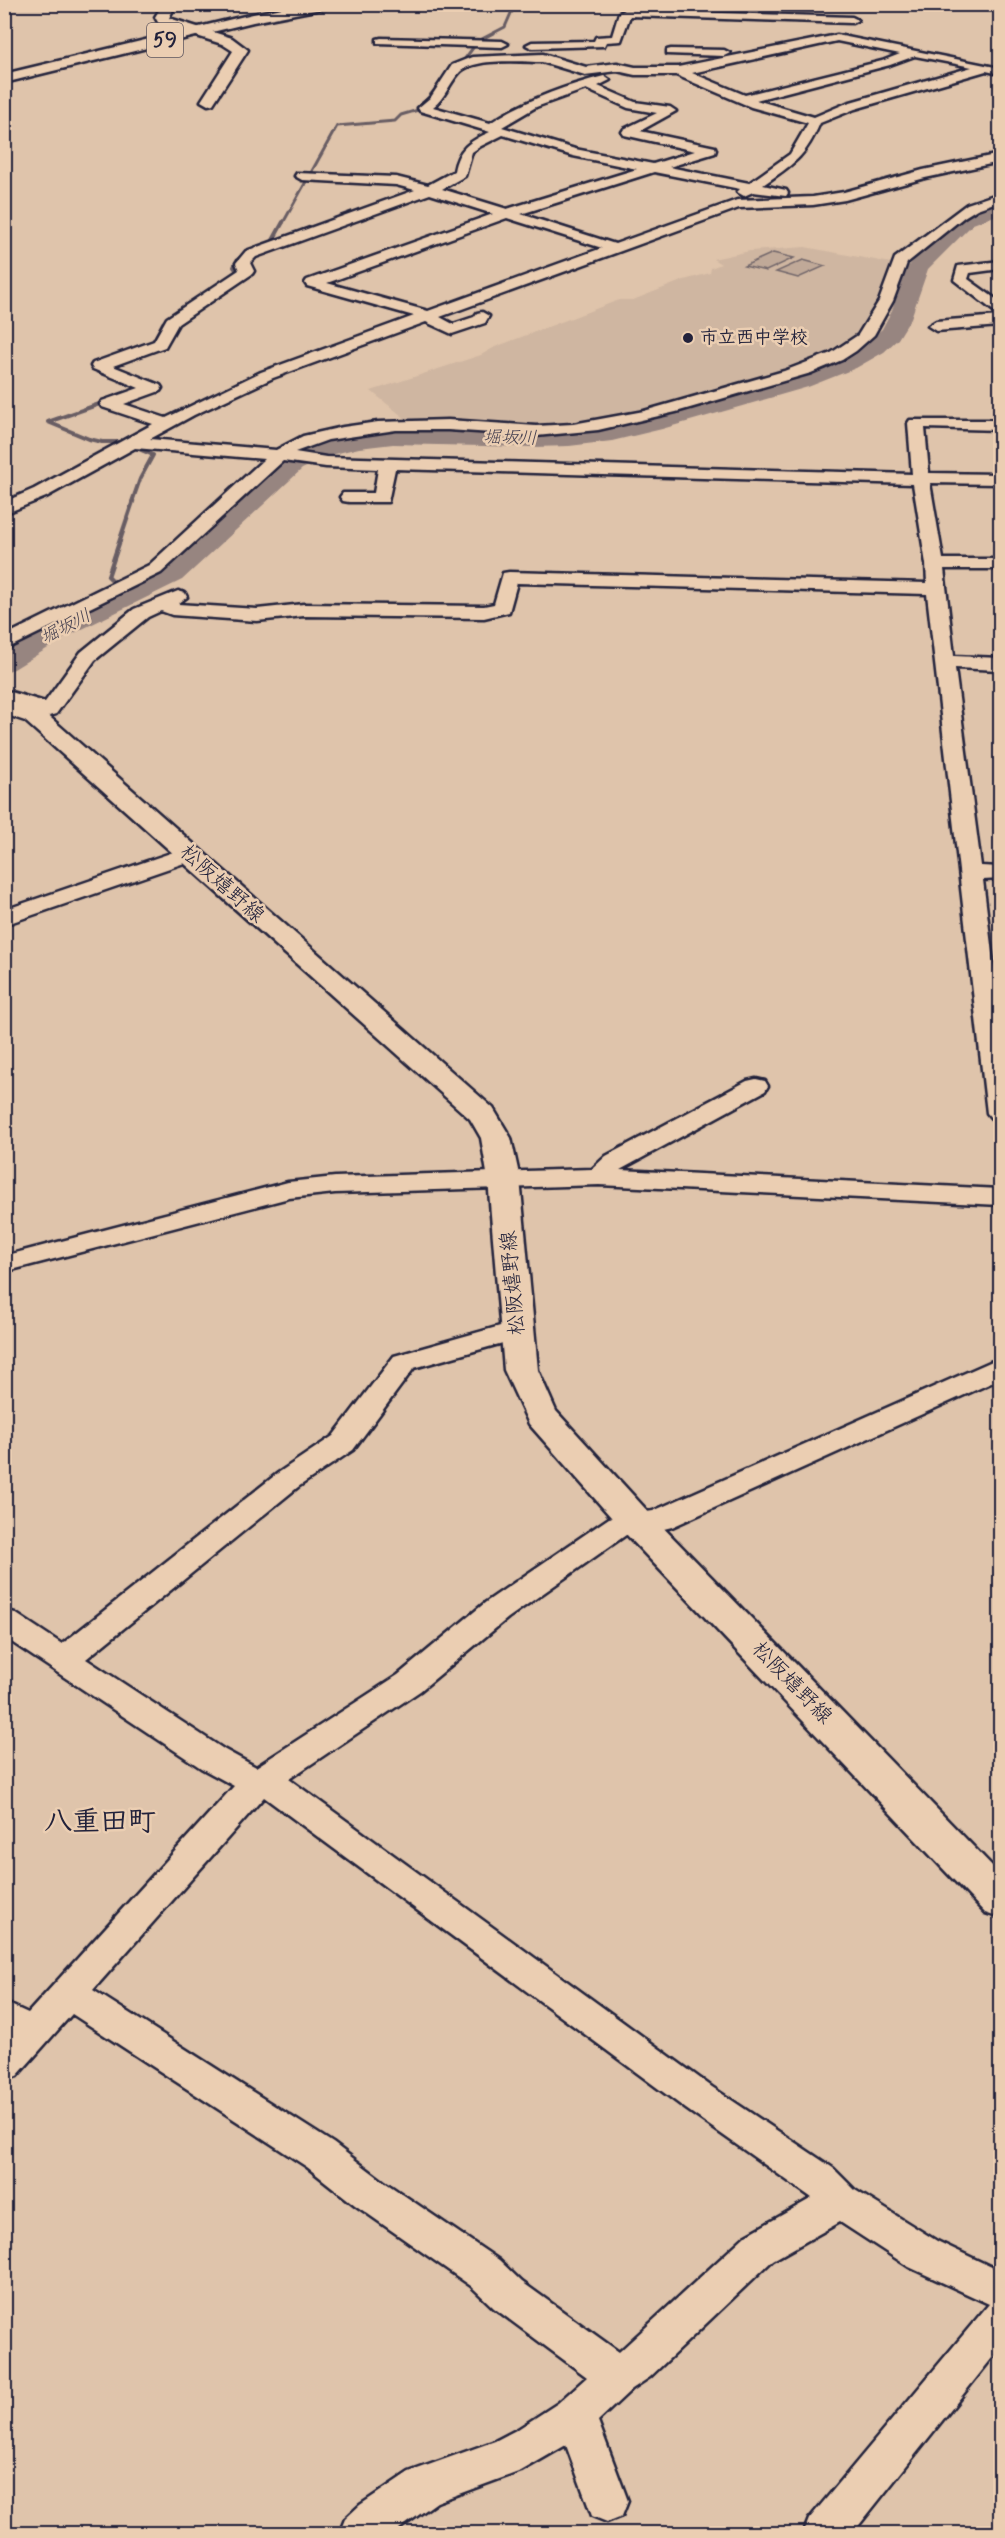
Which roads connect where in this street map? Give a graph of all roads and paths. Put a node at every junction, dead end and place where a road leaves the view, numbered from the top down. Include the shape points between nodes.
1 (170, 4) edge
2 (308, 4) edge
3 (326, 4) edge
4 (853, 4) edge
5 (852, 20) junction
6 (192, 31) junction
7 (837, 38) junction
8 (381, 41) dead end
9 (469, 43) junction
10 (530, 45) junction
11 (792, 45) junction
12 (671, 52) dead end
13 (914, 52) junction
14 (725, 53) junction
15 (543, 58) junction
16 (465, 61) junction
17 (715, 64) junction
18 (987, 67) junction
19 (635, 71) junction
20 (678, 71) junction
21 (1000, 71) edge
22 (4, 74) edge
23 (586, 78) junction
24 (4, 79) edge
25 (745, 99) junction
26 (208, 100) dead end
27 (815, 121) junction
28 (493, 127) junction
29 (1000, 158) edge
30 (653, 167) junction
31 (308, 176) dead end
32 (752, 186) junction
33 (432, 190) junction
34 (1000, 197) edge
35 (803, 201) junction
36 (737, 204) junction
37 (506, 214) junction
38 (615, 248) junction
39 (1000, 265) edge
40 (1000, 309) edge
41 (482, 316) dead end
42 (426, 317) junction
43 (1000, 321) edge
44 (936, 326) dead end
45 (169, 424) junction
46 (1000, 424) edge
47 (131, 444) junction
48 (281, 455) junction
49 (387, 466) junction
50 (349, 476) dead end
51 (921, 479) junction
52 (1000, 479) edge
53 (349, 497) dead end
54 (4, 509) edge
55 (935, 564) junction
56 (1000, 564) edge
57 (936, 589) junction
58 (4, 644) edge
59 (947, 662) junction
60 (1000, 664) edge
61 (4, 696) edge
62 (4, 706) edge
63 (188, 854) junction
64 (972, 873) junction
65 (1000, 873) edge
66 (4, 918) edge
67 (756, 1086) dead end
68 (1000, 1113) edge
69 (599, 1177) junction
70 (504, 1179) junction
71 (1000, 1197) edge
72 (4, 1263) edge
73 (518, 1330) junction
74 (1000, 1368) edge
75 (639, 1525) junction
76 (4, 1620) edge
77 (65, 1659) junction
78 (257, 1783) junction
79 (1000, 1901) edge
80 (69, 1993) junction
81 (19, 2025) edge
82 (4, 2065) edge
83 (841, 2202) junction
84 (1000, 2290) edge
85 (1000, 2318) edge
86 (618, 2375) junction
87 (573, 2417) junction
88 (607, 2501) dead end
89 (360, 2534) edge
90 (824, 2534) edge

1 - 6 main road via 162,19
2 - 6 main road, 59
3 - 6 main road, 59
4 - 5 street
5 - 7 street via 852,28
5 - 10 street via 625,13 617,39 600,39 600,44
6 - 22 main road, 59
6 - 24 main road, 59
6 - 26 main road via 227,41 241,50
7 - 11 street
7 - 13 street
8 - 9 street
9 - 10 street
9 - 16 street via 457,54
10 - 15 street
11 - 14 street
11 - 17 street
12 - 14 street
13 - 18 street
13 - 25 street via 875,66
14 - 17 street
15 - 16 street
15 - 23 street
16 - 28 street via 436,99 424,108
17 - 20 street
18 - 21 street
18 - 27 street via 851,106
19 - 20 street
19 - 23 street via 600,81
19 - 23 street via 617,67
20 - 25 street
23 - 28 street via 513,113
23 - 30 street via 632,105 670,111 628,132 710,150
25 - 27 street
27 - 32 street via 795,157
28 - 30 street via 573,153
28 - 33 street via 498,133 470,146 462,156 460,173
29 - 35 street via 845,196
30 - 32 street
30 - 37 street
31 - 33 street via 396,181
32 - 35 street
32 - 36 street via 730,202
33 - 37 street
33 - 45 street via 251,254 243,263 248,271 172,321 160,344 99,366 154,388 108,405
34 - 48 street via 975,204 900,261 880,314 864,337 838,354 795,372 595,426 544,431 393,426 319,437 292,446
35 - 36 street
36 - 38 street
37 - 38 street
37 - 42 street via 312,283
38 - 42 street
39 - 40 street via 963,269 961,280
41 - 42 street via 452,328
42 - 45 street via 267,375
43 - 44 street
45 - 47 street
46 - 51 street via 916,423
47 - 48 street
47 - 54 street
48 - 49 street
48 - 58 street via 154,569
49 - 50 street
49 - 51 street
49 - 53 street via 382,498
51 - 52 street
51 - 55 street
55 - 56 street
55 - 57 street
57 - 59 street
57 - 61 street via 509,577 502,608 484,612 304,610 257,615 172,609 166,597 88,656 49,710
59 - 60 street
59 - 64 street
62 - 63 main road, 松阪嬉野線 via 34,716
63 - 66 street
63 - 70 main road, 松阪嬉野線 via 483,1114 496,1138
64 - 65 street
64 - 68 street
67 - 69 street via 615,1161
69 - 70 street
69 - 71 street
70 - 72 street via 288,1190
70 - 73 main road, 松阪嬉野線
73 - 75 main road, 松阪嬉野線 via 521,1370 541,1416
73 - 77 street via 404,1362 343,1443 288,1480
74 - 75 street via 661,1520
75 - 78 street via 620,1525 497,1610 409,1683
75 - 79 main road, 松阪嬉野線
76 - 77 street
77 - 78 street via 213,1759
78 - 80 street
78 - 83 street via 276,1787 699,2098 819,2180
80 - 81 street
80 - 86 street via 320,2156 485,2273 508,2295
81 - 82 street
83 - 84 street via 923,2254
83 - 86 street via 743,2260 636,2364
85 - 90 street
86 - 87 street
87 - 88 street
87 - 89 street via 507,2457 424,2486

